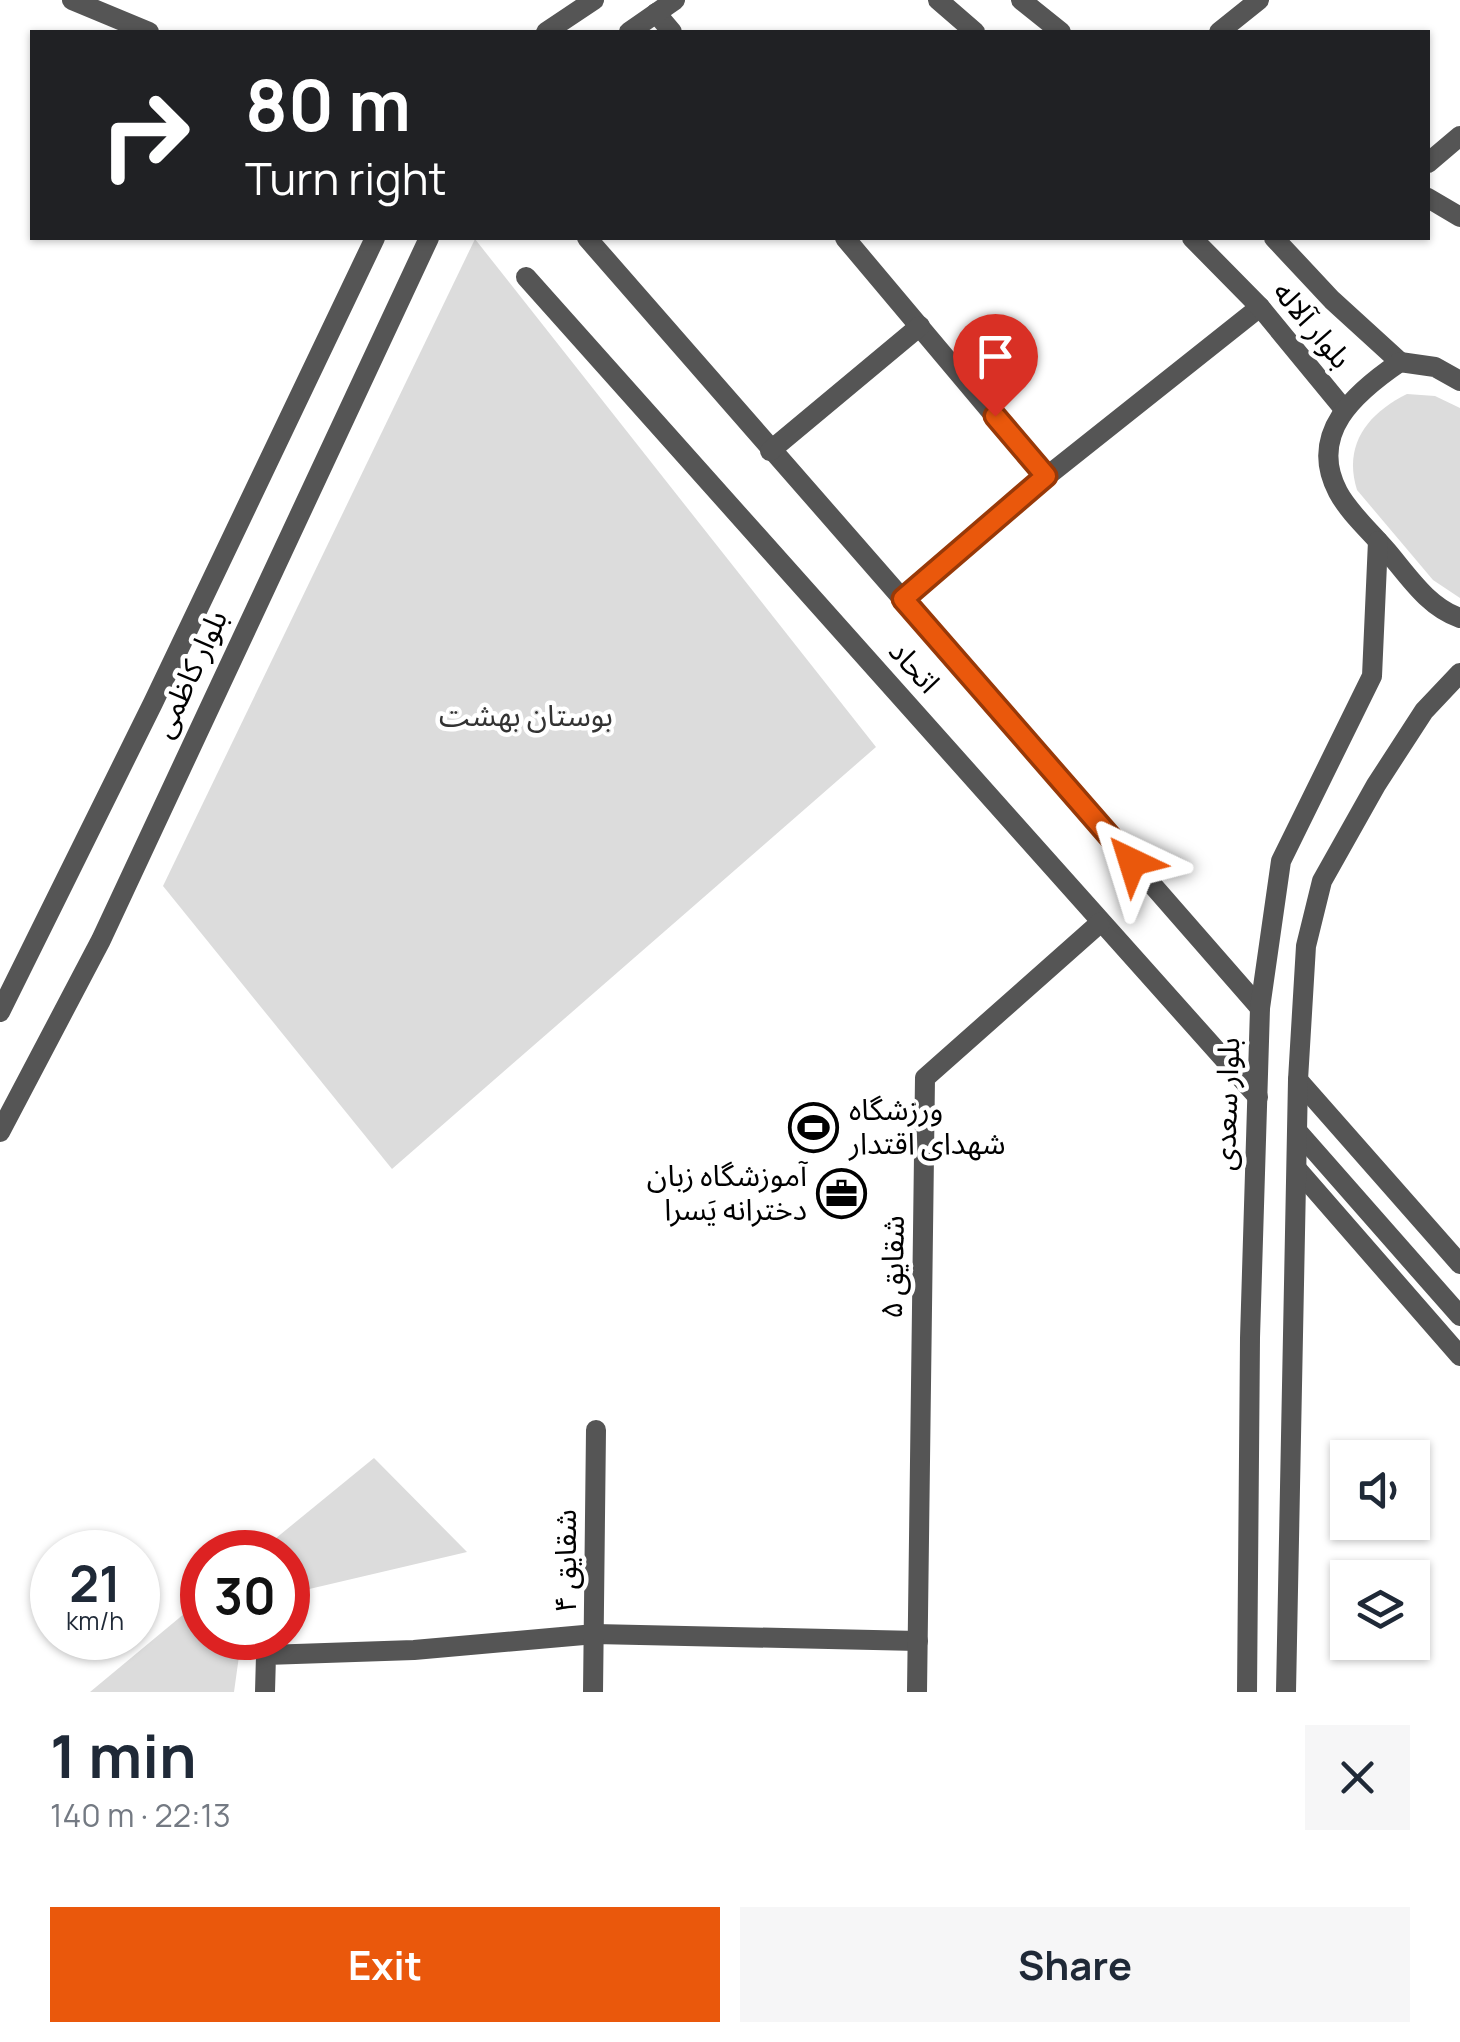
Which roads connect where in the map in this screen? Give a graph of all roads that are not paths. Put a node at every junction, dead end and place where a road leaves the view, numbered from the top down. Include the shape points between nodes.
1 (72, 0) edge
2 (594, 0) edge
3 (675, 0) edge
4 (938, 0) edge
5 (1021, 0) edge
6 (1259, 0) edge
7 (656, 13) junction
8 (144, 30) edge
9 (549, 30) edge
10 (631, 30) edge
11 (670, 30) edge
12 (973, 30) edge
13 (1058, 30) edge
14 (1222, 30) edge
15 (1460, 136) edge
16 (1430, 160) edge
17 (1430, 199) edge
18 (1460, 218) edge
19 (373, 240) edge
20 (428, 240) edge
21 (589, 240) edge
22 (847, 240) edge
23 (1194, 240) edge
24 (1276, 240) edge
25 (526, 277) dead end
26 (1260, 307) junction
27 (920, 326) junction
28 (1400, 362) junction
29 (1460, 381) edge
30 (1343, 408) junction
31 (770, 451) junction
32 (1046, 476) junction
33 (1378, 541) junction
34 (903, 599) junction
35 (1460, 618) edge
36 (1460, 673) edge
37 (1101, 922) junction
38 (1260, 1008) junction
39 (0, 1012) edge
40 (1298, 1080) junction
41 (1258, 1097) junction
42 (0, 1132) edge
43 (1299, 1133) junction
44 (1297, 1168) junction
45 (1386, 1179) junction
46 (1358, 1200) junction
47 (1460, 1264) edge
48 (1460, 1316) edge
49 (1460, 1356) edge
50 (596, 1430) dead end
51 (595, 1634) junction
52 (918, 1641) junction
53 (265, 1692) edge
54 (593, 1692) edge
55 (917, 1692) edge
56 (1247, 1692) edge
57 (1286, 1692) edge

1 - 8 street
2 - 9 street
3 - 7 street
4 - 12 street
5 - 13 street
6 - 14 street
7 - 10 street
7 - 11 street
15 - 16 street
17 - 18 street
19 - 39 street, بلوار کاظمی
20 - 42 street, بلوار کاظمی via 101,940
21 - 31 street
22 - 27 street
23 - 26 street, بلوار آلاله
24 - 28 street, بلوار آلاله
25 - 37 street, اتحاد
26 - 30 street, بلوار آلاله
26 - 32 street
27 - 31 street
27 - 32 street
28 - 29 street via 1435,367
28 - 30 street
30 - 33 street via 1330,438 1330,467 1338,493
31 - 34 street
32 - 34 street
33 - 35 street via 1426,597
33 - 38 street, بلوار سعدی via 1372,676 1281,862
34 - 38 street
36 - 40 street via 1424,711 1322,881 1306,946
37 - 41 street, اتحاد
37 - 52 street, شقایق ۵ via 925,1078
38 - 41 street, بلوار سعدی
40 - 43 street
40 - 45 street
41 - 56 street, بلوار سعدی
43 - 44 street
43 - 46 street
44 - 49 street
44 - 57 street
45 - 46 street
45 - 47 street
46 - 48 street
50 - 51 street, شقایق ۴
51 - 52 street
51 - 53 street via 266,1655
51 - 54 street, شقایق ۴
52 - 55 street, شقایق ۵

